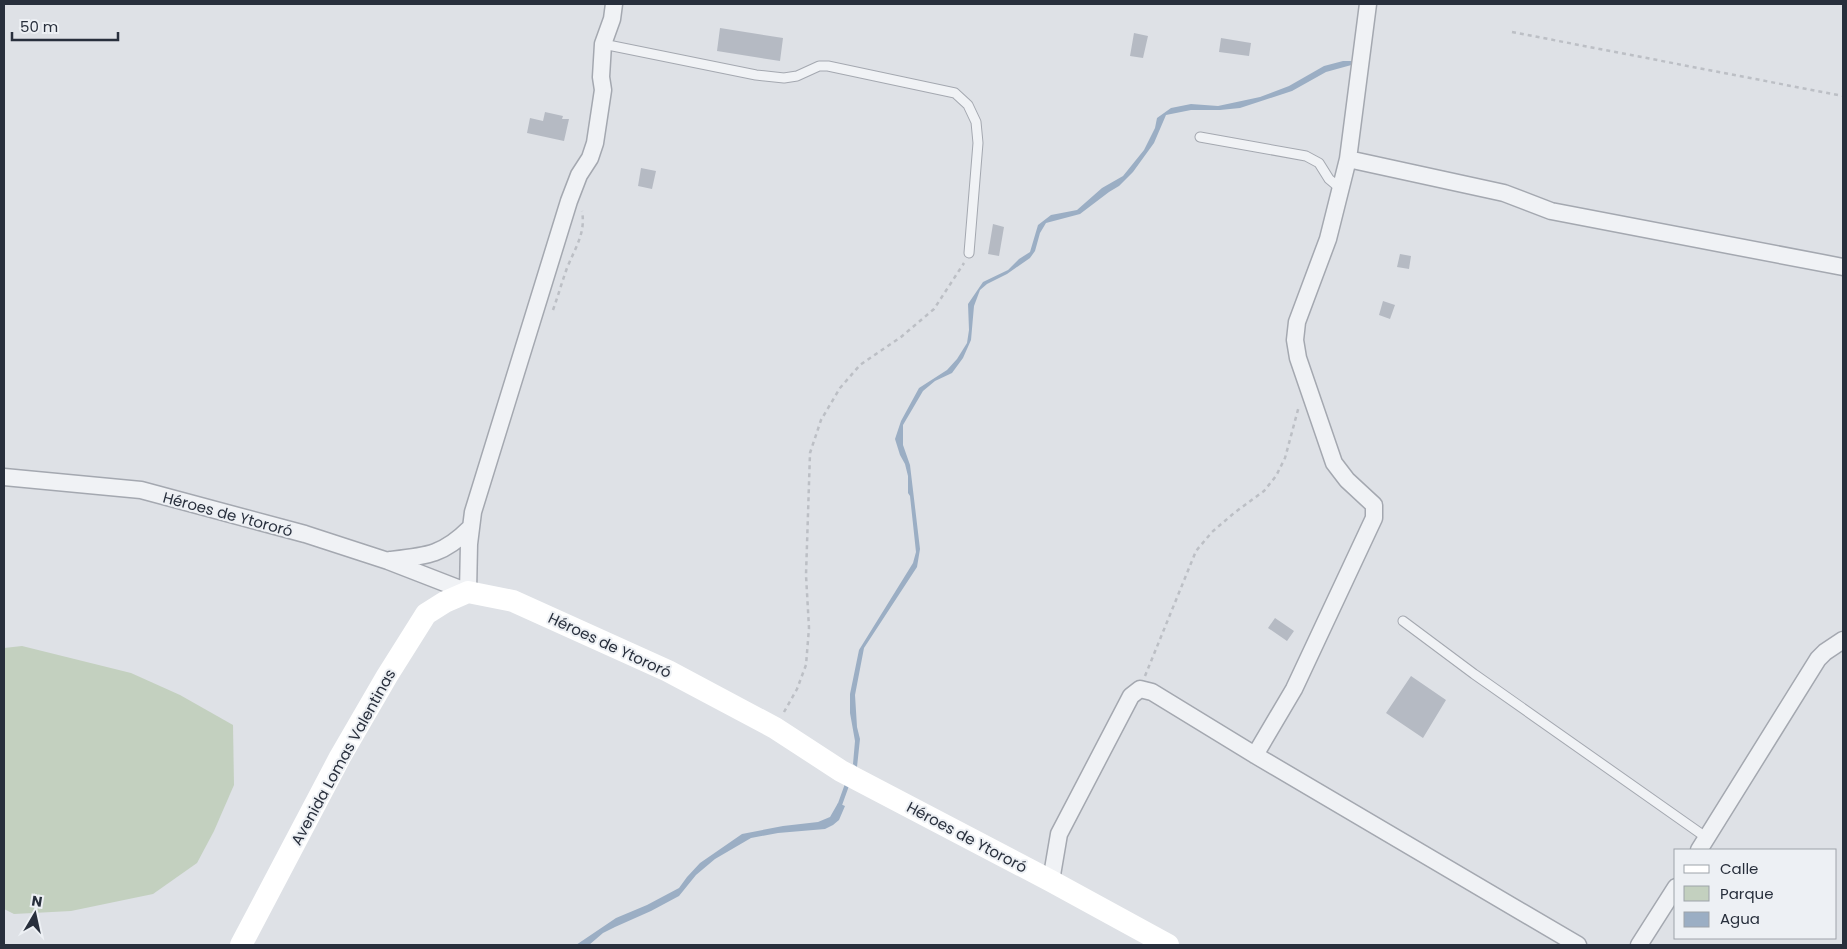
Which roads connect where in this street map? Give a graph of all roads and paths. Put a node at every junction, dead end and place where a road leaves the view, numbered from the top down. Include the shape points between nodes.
1 (614, 4) edge
2 (1368, 4) edge
3 (1512, 32) dead end
4 (603, 44) junction
5 (1843, 96) edge
6 (1200, 137) dead end
7 (1348, 159) junction
8 (1341, 188) junction
9 (969, 253) joint
10 (1843, 267) edge
11 (1305, 381) junction
12 (4, 477) edge
13 (470, 528) junction
14 (388, 560) junction
15 (468, 592) junction
16 (1403, 622) dead end
17 (1843, 640) edge
18 (1140, 689) junction
19 (776, 728) junction
20 (1255, 755) junction
21 (1703, 844) edge
22 (1051, 881) junction
23 (1674, 890) edge
24 (241, 945) edge
25 (1168, 945) edge
26 (1578, 945) edge
27 (1639, 945) edge

1 - 4 street
2 - 7 street
3 - 5 path
4 - 9 lane via 756,75 784,78 828,66 955,93 968,106 976,122 978,143
4 - 13 street via 602,90 595,143 569,200
6 - 8 lane via 1306,156 1319,163 1329,179
7 - 8 street
7 - 10 street via 1504,193 1551,211
8 - 11 street via 1328,239 1297,322 1298,358
9 - 19 path via 934,309 901,338 860,365 840,388 822,420 810,453 806,665
11 - 18 path via 1285,458 1276,476 1264,491 1212,532 1196,551
11 - 20 street via 1334,463 1374,505 1374,518 1294,689
12 - 14 street, Héroes de Ytororó via 141,490
13 - 14 street via 435,553
13 - 15 street
14 - 15 street, Héroes de Ytororó
15 - 19 main road, Héroes de Ytororó via 512,601 550,617 668,671
15 - 24 main road, Avenida Lomas Valentinas via 426,614 340,757
16 - 21 lane
17 - 21 street via 1818,659
18 - 20 street via 1152,692
18 - 22 street via 1131,696 1059,834
19 - 22 main road, Héroes de Ytororó via 841,771
20 - 26 street
22 - 25 main road, Héroes de Ytororó
23 - 27 street

